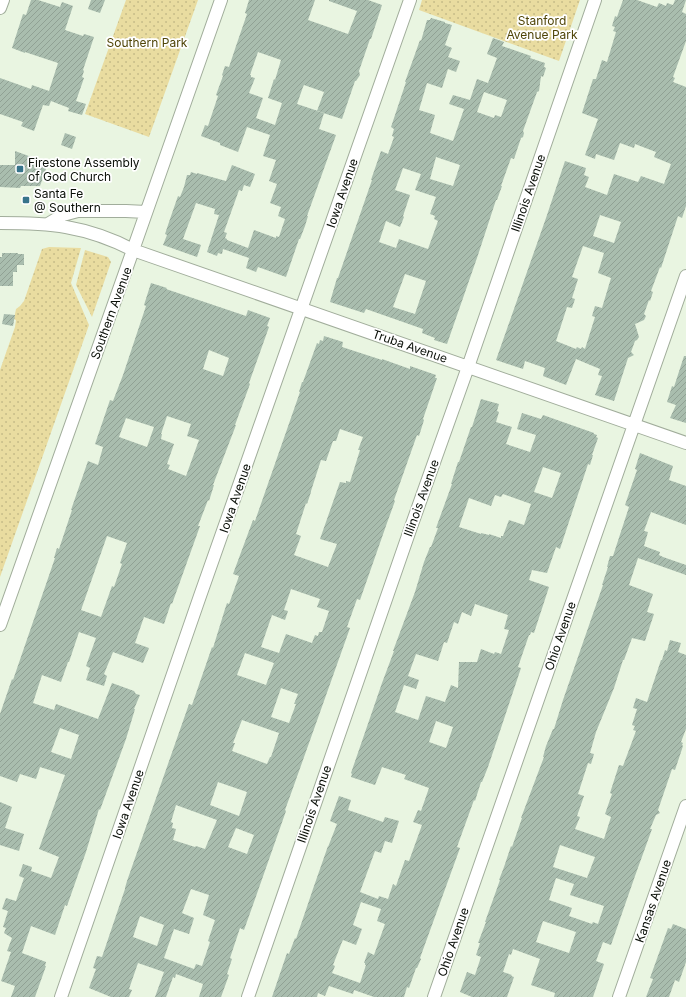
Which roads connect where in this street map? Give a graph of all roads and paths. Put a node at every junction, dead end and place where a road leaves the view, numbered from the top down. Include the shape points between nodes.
1 (3, 0) edge
2 (221, 0) edge
3 (410, 0) edge
4 (596, 0) edge
5 (0, 8) edge
6 (146, 212) junction
7 (0, 222) edge
8 (48, 224) junction
9 (133, 250) junction
10 (686, 276) edge
11 (301, 309) junction
12 (468, 367) junction
13 (634, 425) junction
14 (686, 443) edge
15 (0, 625) edge
16 (686, 806) edge
17 (61, 997) edge
18 (248, 997) edge
19 (434, 997) edge
20 (619, 997) edge

1 - 5 street
2 - 6 street, Southern Avenue
3 - 11 street, Iowa Avenue
4 - 12 street, Illinois Avenue
6 - 8 street via 78,211 63,215
6 - 9 street, Southern Avenue
7 - 8 street, Truba Avenue
8 - 9 street, Truba Avenue via 85,231
9 - 11 street, Truba Avenue
9 - 15 street, Southern Avenue
10 - 13 street, Ohio Avenue
11 - 12 street, Truba Avenue
11 - 17 street, Iowa Avenue
12 - 13 street, Truba Avenue
12 - 18 street, Illinois Avenue
13 - 14 street, Truba Avenue
13 - 19 street, Ohio Avenue
16 - 20 street, Kansas Avenue

